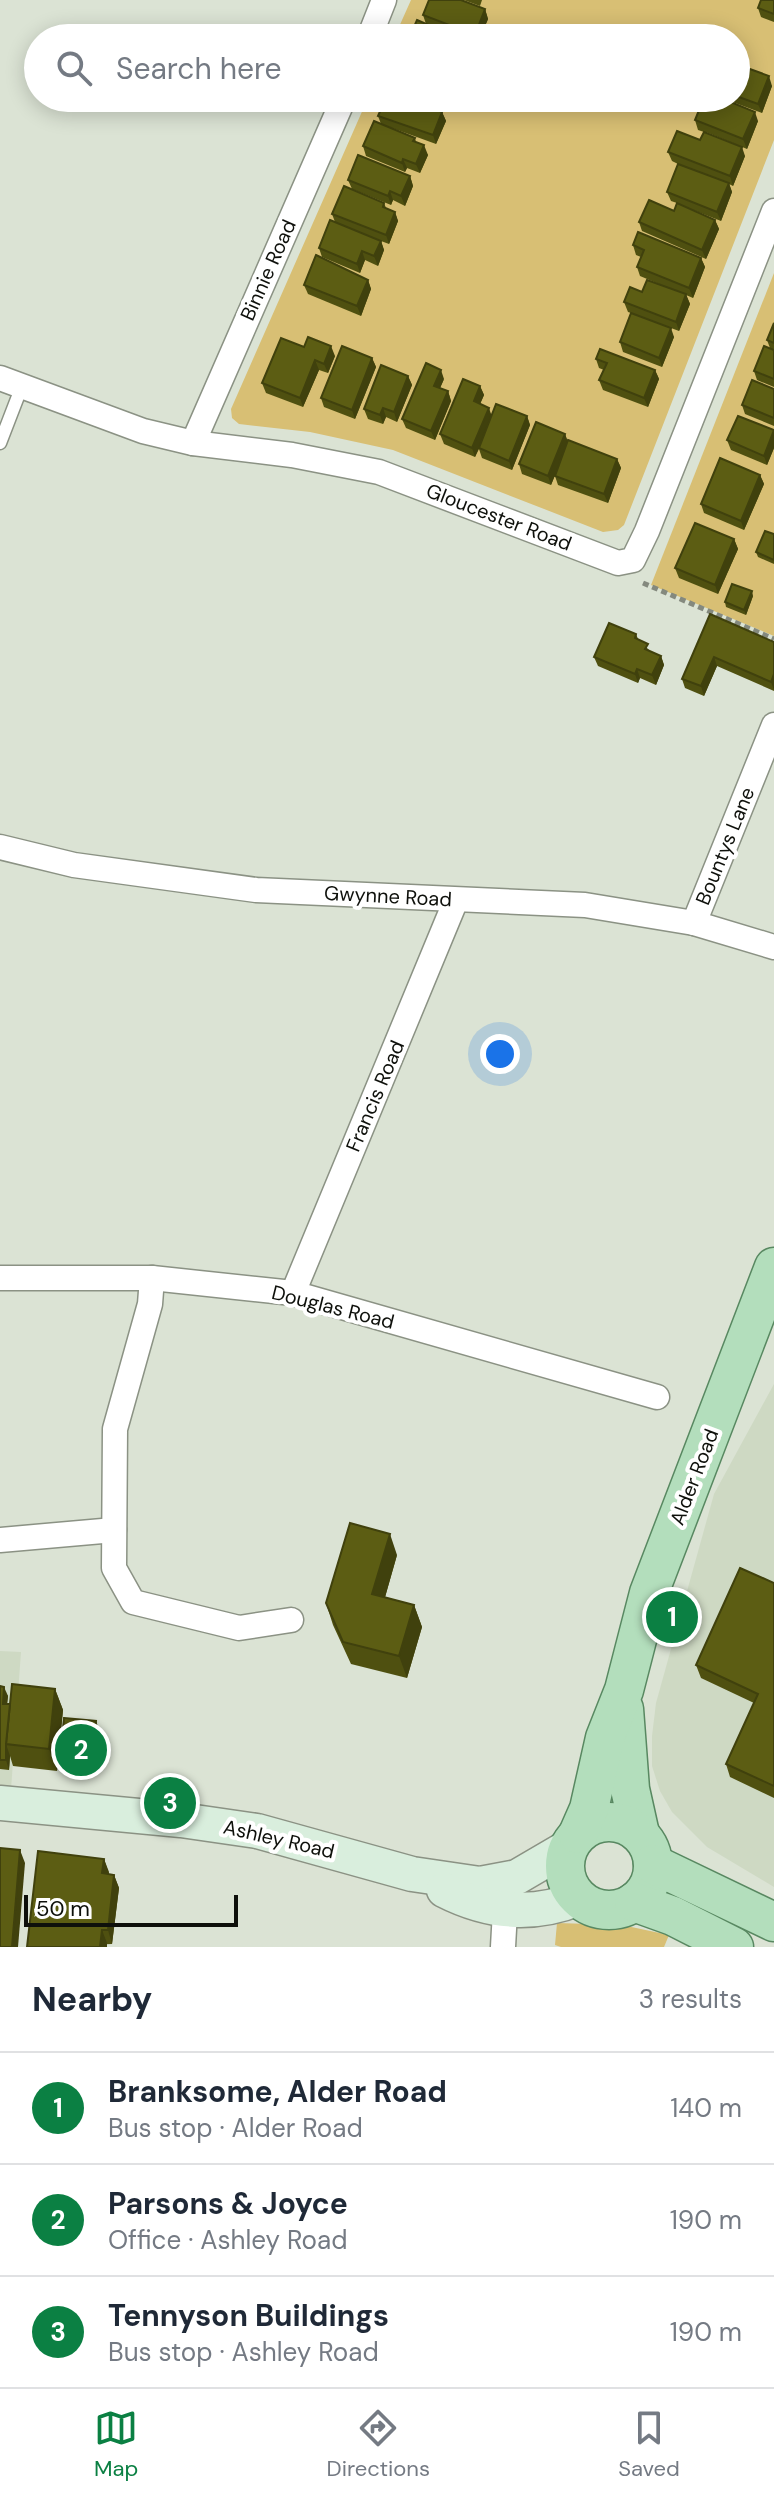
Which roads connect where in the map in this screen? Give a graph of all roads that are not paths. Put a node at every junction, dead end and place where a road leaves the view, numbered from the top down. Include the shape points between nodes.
1 (384, 0) edge
2 (375, 24) edge
3 (338, 112) edge
4 (774, 211) edge
5 (11, 382) edge
6 (0, 443) edge
7 (193, 443) junction
8 (774, 725) edge
9 (0, 847) edge
10 (456, 900) junction
11 (694, 923) junction
12 (774, 947) edge
13 (774, 1267) edge
14 (0, 1278) edge
15 (152, 1278) junction
16 (293, 1293) junction
17 (657, 1397) dead end
18 (114, 1530) junction
19 (0, 1540) edge
20 (291, 1620) dead end
21 (624, 1690) junction
22 (0, 1803) edge
23 (574, 1840) junction
24 (646, 1849) junction
25 (412, 1874) junction
26 (579, 1898) junction
27 (634, 1902) junction
28 (505, 1911) junction
29 (774, 1922) edge
30 (720, 1944) edge
31 (503, 1947) edge

1 - 2 street
3 - 7 street, Binnie Road
4 - 7 street, Gloucester Road via 633,560 618,563 379,472
5 - 6 lane
5 - 7 street, Gloucester Road via 143,431
8 - 11 street, Bountys Lane
9 - 10 street, Gwynne Road via 74,865 256,890
10 - 11 street, Gwynne Road via 585,905
10 - 16 street, Francis Road
11 - 12 street, Gwynne Road
13 - 21 main road, Alder Road via 649,1593
14 - 15 street, Douglas Road
15 - 16 street, Douglas Road
15 - 18 street via 150,1304 115,1429
16 - 17 street, Douglas Road
18 - 19 street
18 - 20 street via 114,1568 133,1602 239,1628
21 - 23 main road, Alder Road via 605,1738 589,1809
21 - 24 main road, Alder Road via 630,1789
22 - 25 main road, Ashley Road via 257,1831
23 - 24 main road via 588,1826 602,1822 629,1826
23 - 25 main road, Ashley Road via 517,1877 480,1884
23 - 26 main road via 565,1873
24 - 27 main road via 645,1892
24 - 29 main road
25 - 28 main road, Ashley Road via 458,1898
26 - 27 main road via 606,1910
26 - 28 main road, Ashley Road
27 - 30 main road via 673,1916
28 - 31 street

